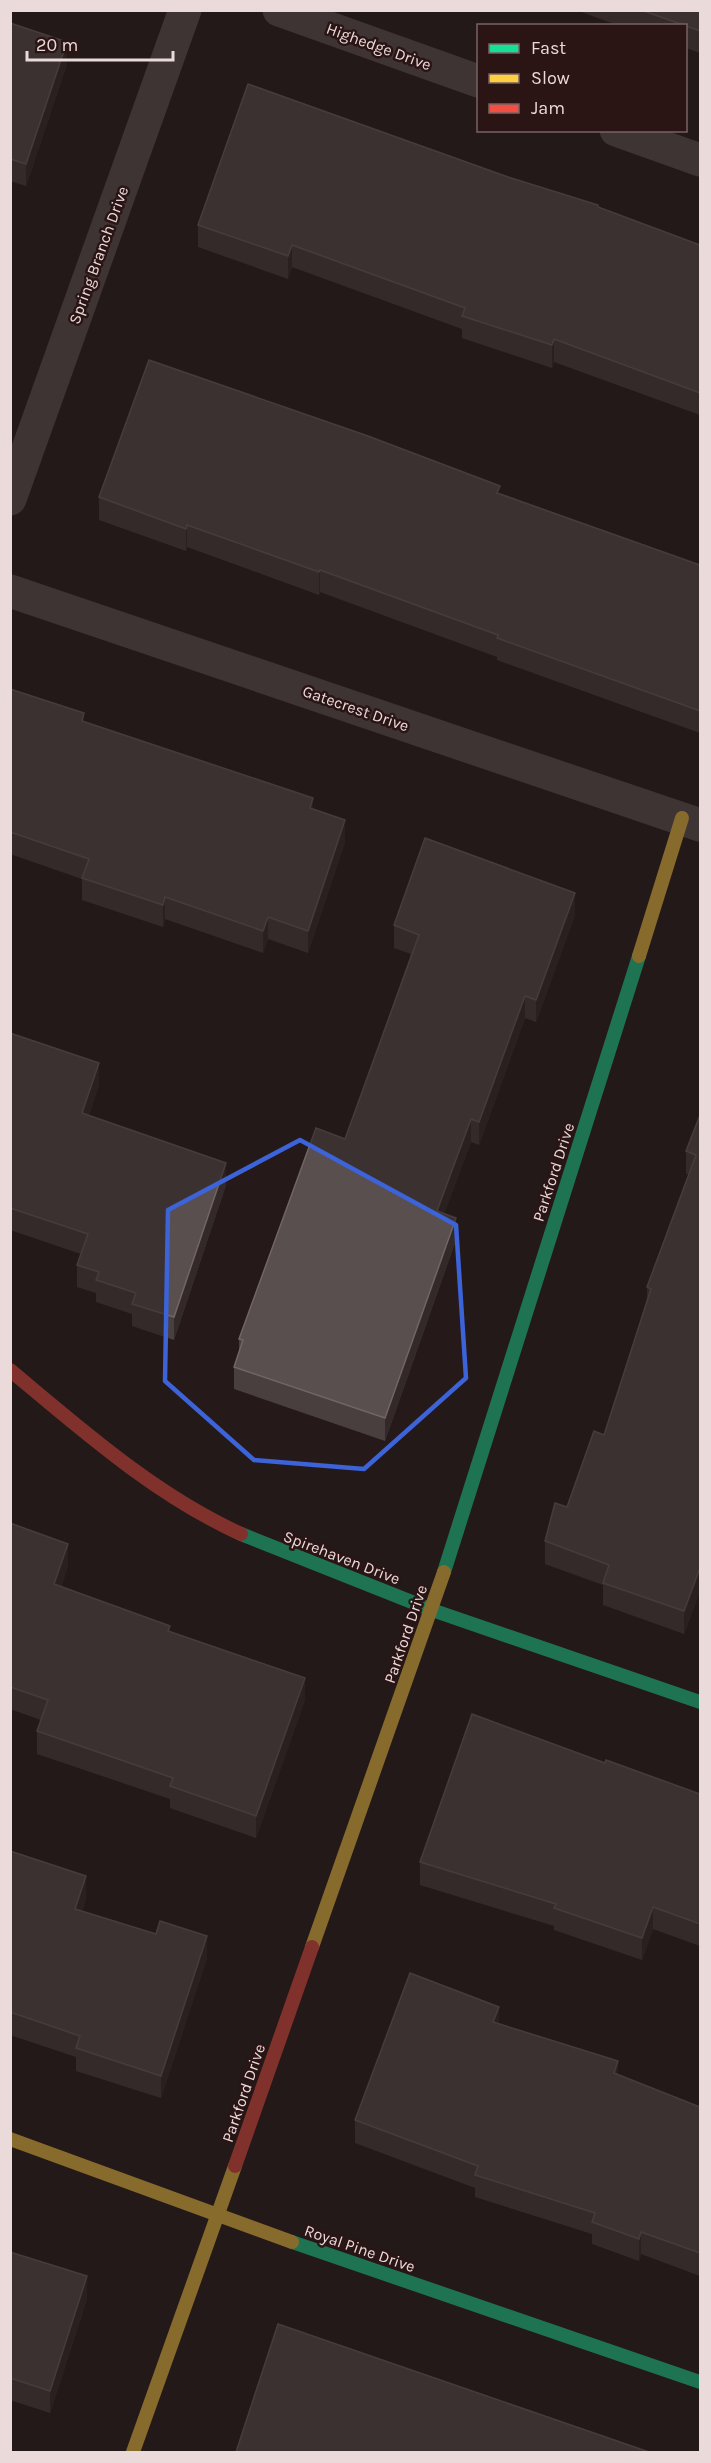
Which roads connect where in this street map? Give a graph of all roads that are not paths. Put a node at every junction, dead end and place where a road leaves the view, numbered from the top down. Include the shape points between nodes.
1 (184, 10) edge
2 (279, 10) edge
3 (477, 81) edge
4 (622, 132) edge
5 (700, 160) edge
6 (10, 499) edge
7 (10, 591) edge
8 (692, 822) edge
9 (10, 1370) edge
10 (432, 1610) junction
11 (700, 1702) edge
12 (10, 2139) edge
13 (217, 2216) junction
14 (700, 2382) edge
15 (133, 2452) edge

1 - 6 street, Spring Branch Drive
2 - 3 street, Highedge Drive
4 - 5 street
7 - 8 street, Gatecrest Drive
8 - 10 street, Parkford Drive
9 - 10 street, Spirehaven Drive via 104,1448 210,1520
10 - 11 street, Spirehaven Drive
10 - 13 street, Parkford Drive
12 - 13 street, Royal Pine Drive
13 - 14 street, Royal Pine Drive
13 - 15 street, Parkford Drive

